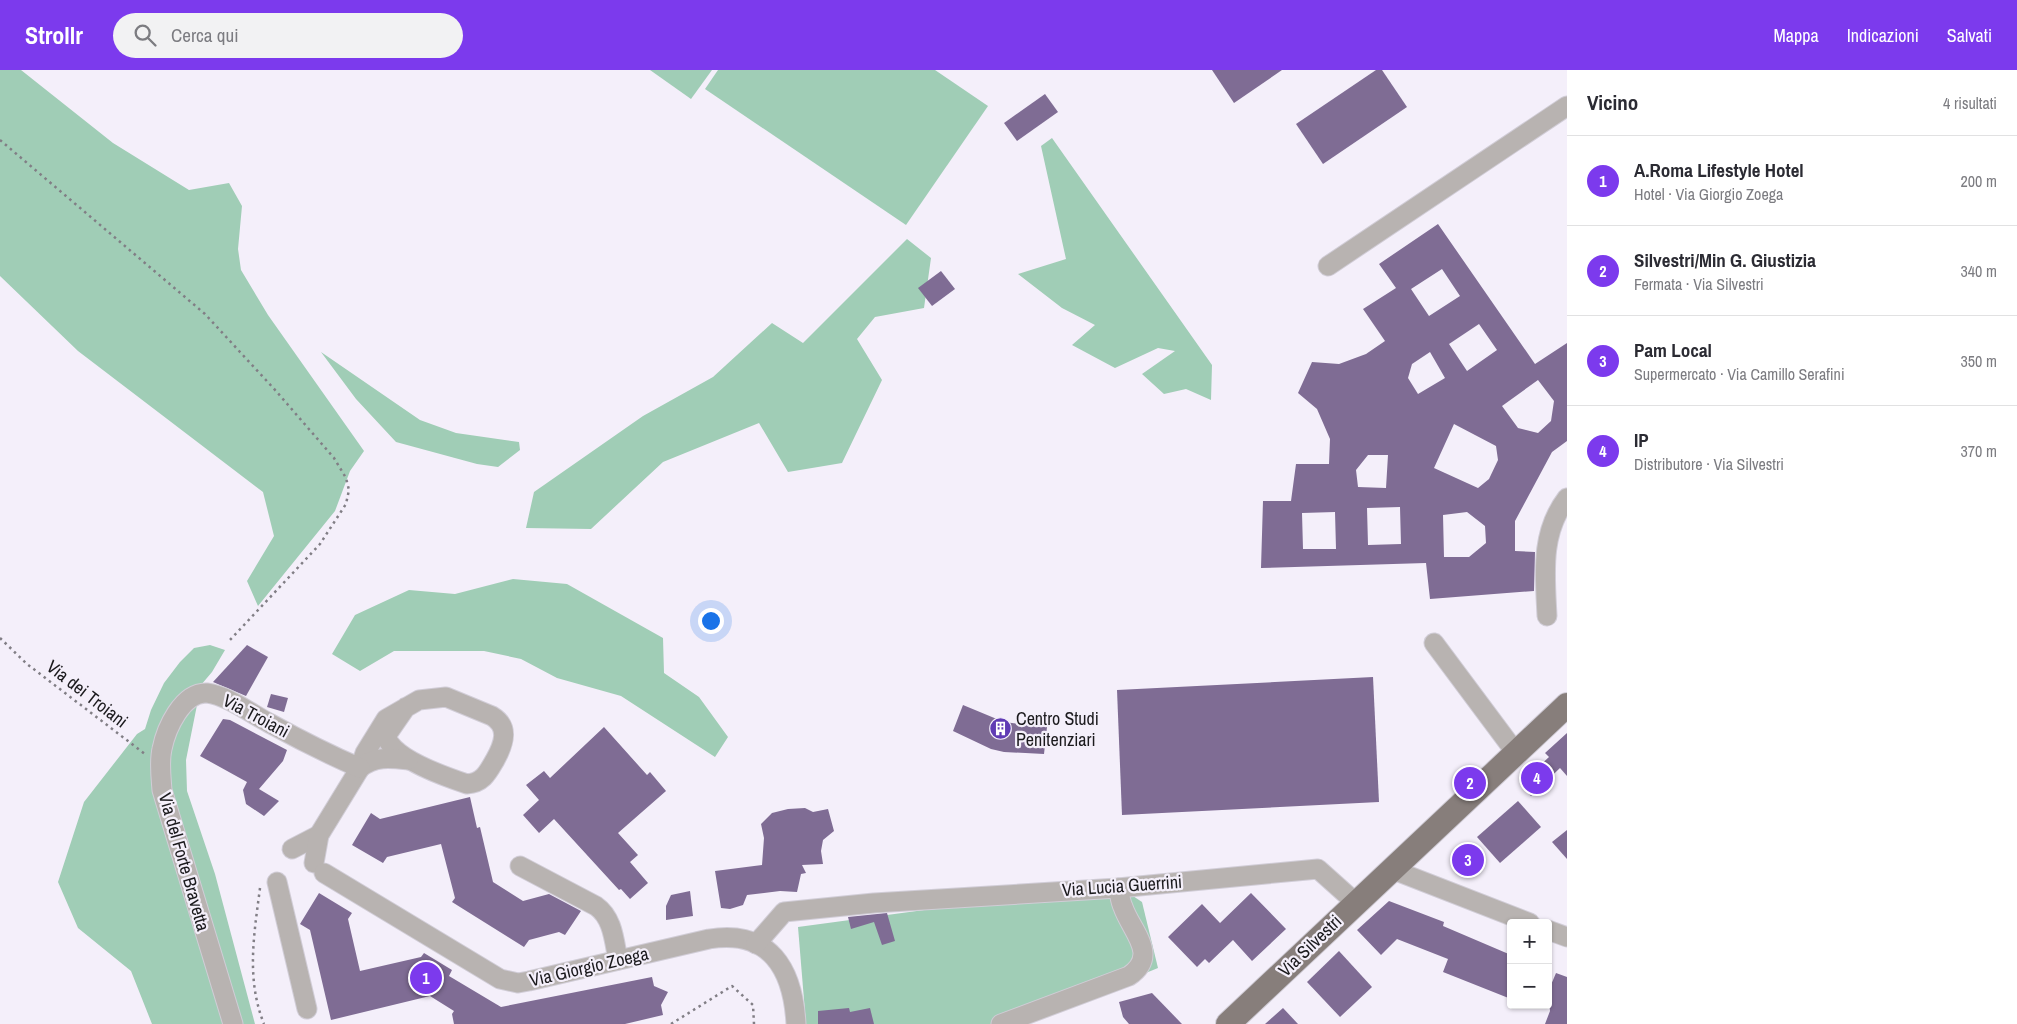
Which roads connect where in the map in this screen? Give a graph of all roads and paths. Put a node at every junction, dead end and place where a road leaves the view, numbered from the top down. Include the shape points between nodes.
1 (1567, 106) edge
2 (0, 140) edge
3 (1328, 266) dead end
4 (1564, 506) edge
5 (1547, 616) dead end
6 (0, 638) edge
7 (230, 640) dead end
8 (1434, 643) dead end
9 (185, 703) joint
10 (1567, 705) edge
11 (406, 707) junction
12 (1516, 753) junction
13 (408, 760) junction
14 (161, 767) junction
15 (360, 768) junction
16 (319, 835) junction
17 (292, 850) dead end
18 (520, 866) dead end
19 (1391, 869) junction
20 (269, 884) joint
21 (1118, 888) junction
22 (1356, 903) junction
23 (1520, 919) edge
24 (1552, 931) edge
25 (1567, 937) edge
26 (756, 944) junction
27 (618, 960) junction
28 (307, 1009) dead end
29 (233, 1024) edge
30 (264, 1024) edge
31 (671, 1024) edge
32 (754, 1024) edge
33 (793, 1024) edge
34 (1001, 1024) edge
35 (1228, 1024) edge

1 - 3 street
2 - 7 path via 205,314 276,390 334,458 346,478 349,490 346,504 320,544
4 - 5 street via 1547,538
6 - 14 path, Via dei Troiani via 28,664
8 - 12 street
9 - 14 street, Via del Forte Bravetta via 168,729
9 - 15 street, Via Troiani via 201,693 214,694
10 - 12 main road
11 - 13 street via 387,739
11 - 13 street via 424,698 452,698 496,718 505,737 486,774 475,783 463,782
11 - 15 street via 384,722 364,753
12 - 19 main road, Via Silvestri
13 - 15 street via 381,758
14 - 29 street, Via del Forte Bravetta via 162,790
15 - 16 street
16 - 17 street
16 - 27 street, Via Giorgio Zoega via 319,868 500,979 529,981
18 - 27 street via 601,910 610,921
19 - 22 main road, Via Silvestri
19 - 23 street
20 - 28 street
20 - 30 path via 254,922 252,973 257,1006
21 - 22 street, Via Lucia Guerrini via 1318,869
21 - 26 street, Via Lucia Guerrini via 874,903 784,912
21 - 34 street via 1123,908 1142,950 1141,965 1136,972
22 - 35 main road, Via Silvestri
24 - 25 street
26 - 27 street, Via Giorgio Zoega via 741,939 716,938
26 - 33 street, Via Giorgio Zoega via 774,957 789,979 795,1006
31 - 32 path via 732,986 753,1005

